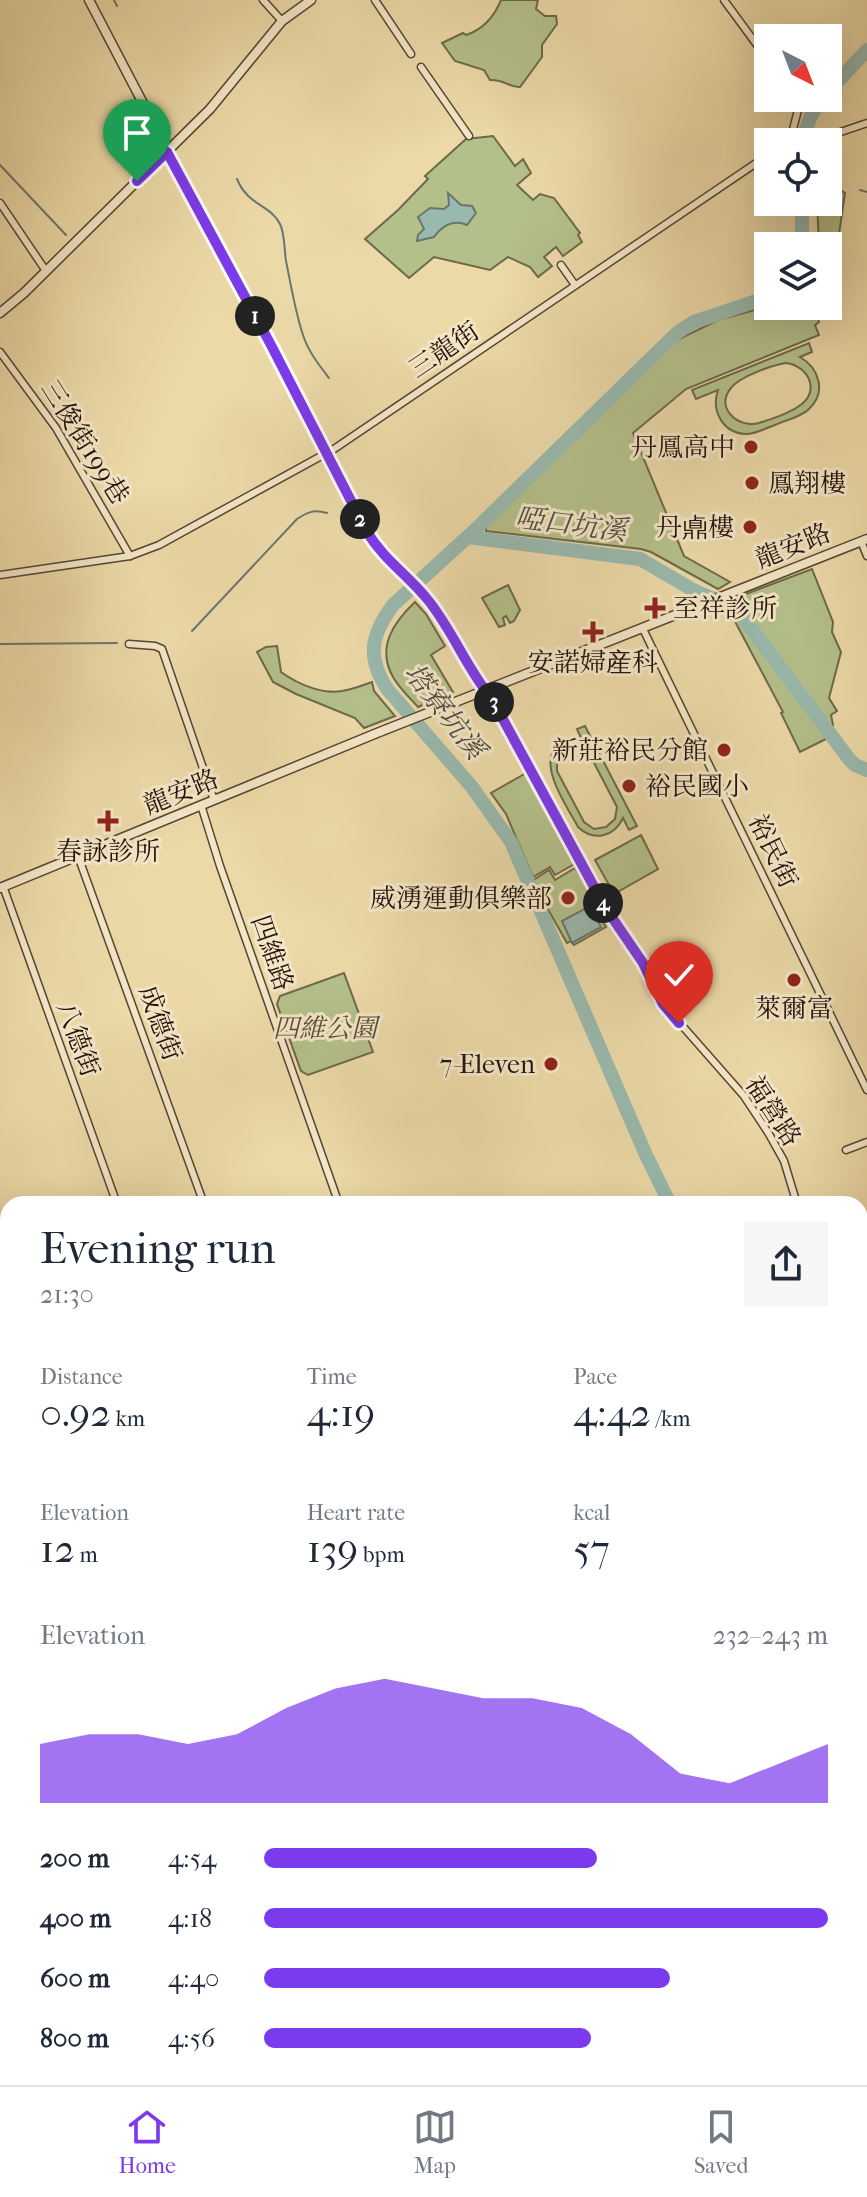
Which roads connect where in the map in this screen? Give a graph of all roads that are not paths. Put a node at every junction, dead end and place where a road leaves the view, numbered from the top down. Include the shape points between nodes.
1 (89, 0) edge
2 (263, 0) edge
3 (311, 0) edge
4 (375, 0) edge
5 (724, 0) edge
6 (282, 21) junction
7 (754, 41) edge
8 (411, 54) dead end
9 (421, 67) dead end
10 (867, 123) edge
11 (842, 132) edge
12 (469, 136) dead end
13 (167, 152) junction
14 (754, 164) edge
15 (0, 203) edge
16 (561, 265) dead end
17 (46, 271) junction
18 (575, 285) junction
19 (0, 313) edge
20 (0, 352) edge
21 (327, 453) junction
22 (864, 540) edge
23 (130, 556) junction
24 (867, 556) edge
25 (0, 575) edge
26 (643, 629) junction
27 (129, 644) dead end
28 (486, 691) junction
29 (214, 800) junction
30 (201, 805) junction
31 (78, 856) junction
32 (2, 887) edge
33 (867, 1090) edge
34 (867, 1142) edge
35 (846, 1150) dead end
36 (114, 1196) edge
37 (201, 1196) edge
38 (336, 1196) edge
39 (795, 1196) edge

1 - 13 street, 福營路
2 - 6 street
3 - 6 street
4 - 8 street
5 - 7 street
6 - 13 street via 220,98
9 - 12 street
10 - 11 street
13 - 17 street
13 - 21 street, 福營路
14 - 18 street, 三龍街
15 - 17 street
16 - 18 street
17 - 19 street
18 - 21 street, 三龍街
20 - 23 street, 三俊街199巷 via 56,428
21 - 23 street, 三龍街
21 - 28 street, 福營路 via 377,548 427,598
22 - 24 street
22 - 26 street, 龍安路
23 - 25 street, 三龍街
26 - 28 street
26 - 33 street, 裕民街
27 - 29 street via 162,649
28 - 29 street, 龍安路
28 - 39 street, 福營路 via 663,1004 744,1096 784,1161
29 - 30 street, 龍安路
30 - 31 street, 龍安路
30 - 38 street, 四維路
31 - 32 street, 龍安路
31 - 37 street, 成德街
32 - 36 street, 八德街
34 - 35 street

